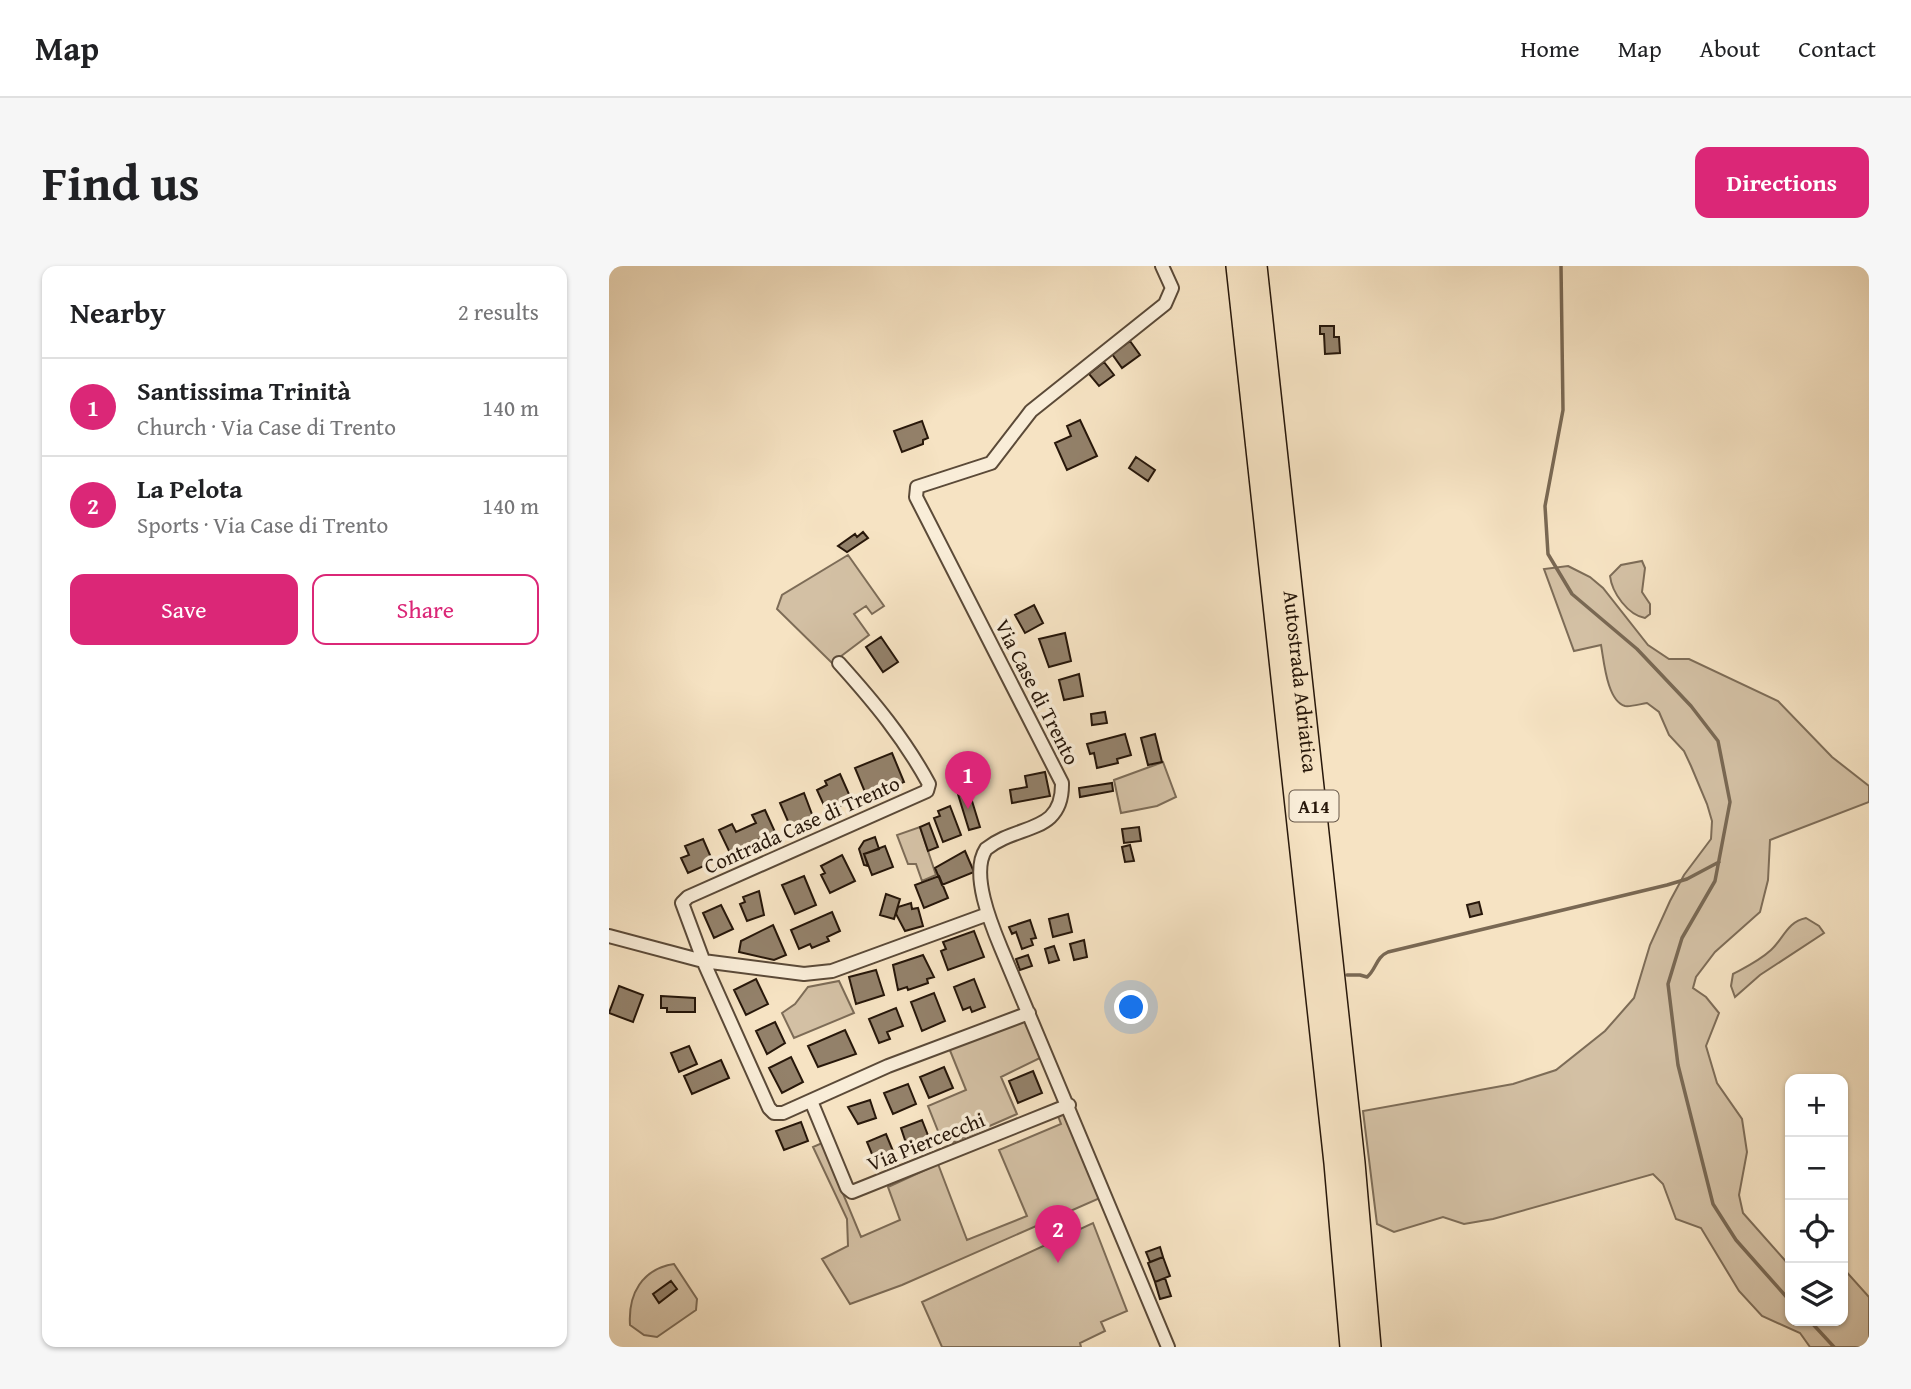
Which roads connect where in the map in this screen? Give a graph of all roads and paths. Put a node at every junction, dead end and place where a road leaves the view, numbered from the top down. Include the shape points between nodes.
1 (1162, 266) edge
2 (1238, 266) edge
3 (1255, 266) edge
4 (839, 663) dead end
5 (988, 914) junction
6 (609, 936) edge
7 (703, 961) junction
8 (1029, 1013) junction
9 (811, 1101) junction
10 (1069, 1105) junction
11 (1168, 1347) edge
12 (1352, 1347) edge
13 (1369, 1347) edge

1 - 5 street, Via Case di Trento via 1173,288 1153,316 1031,411 991,463 918,487 915,497 1062,783 1060,807 1051,818 983,853
2 - 12 highway, Autostrada Adriatica / A14
3 - 13 highway, Autostrada Adriatica / A14
4 - 7 street, Contrada Case di Trento via 909,747 929,784 927,791 688,897 682,903 683,912
5 - 7 street via 832,971 804,974
5 - 8 street, Via Case di Trento
6 - 7 street
7 - 9 street via 769,1108 783,1113
8 - 9 street via 888,1066
8 - 10 street, Via Case di Trento
9 - 10 street, Via Piercecchi via 852,1192
10 - 11 street, Via Case di Trento

